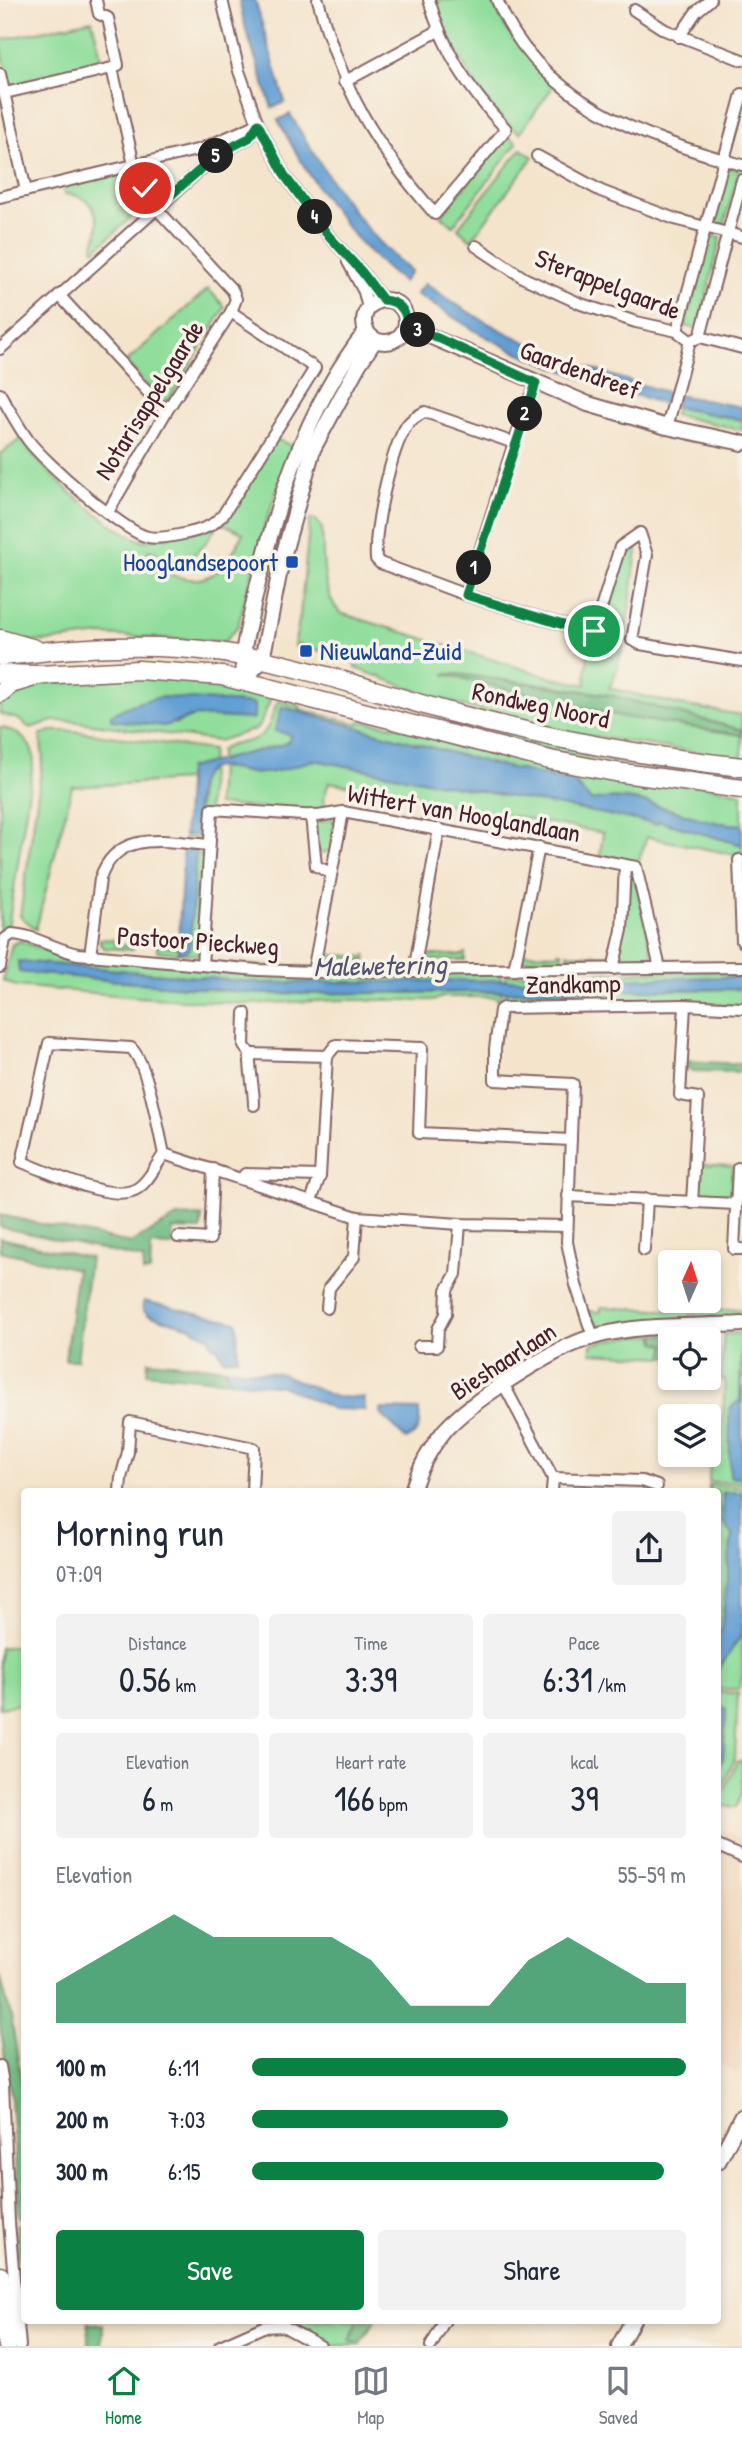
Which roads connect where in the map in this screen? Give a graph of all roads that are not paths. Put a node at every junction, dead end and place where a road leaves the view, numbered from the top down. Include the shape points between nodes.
1 (96, 0) edge
2 (222, 0) edge
3 (318, 0) edge
4 (429, 0) edge
5 (497, 0) edge
6 (710, 0) edge
7 (634, 10) dead end
8 (438, 32) junction
9 (679, 37) junction
10 (742, 60) edge
11 (112, 68) junction
12 (0, 74) edge
13 (344, 82) junction
14 (5, 93) junction
15 (742, 94) edge
16 (258, 124) junction
17 (537, 156) dead end
18 (724, 160) junction
19 (134, 165) junction
20 (742, 165) edge
21 (742, 180) edge
22 (26, 191) junction
23 (0, 197) edge
24 (156, 208) junction
25 (705, 228) junction
26 (728, 233) junction
27 (742, 237) edge
28 (476, 246) dead end
29 (343, 253) junction
30 (59, 295) junction
31 (383, 300) junction
32 (368, 308) junction
33 (231, 312) junction
34 (406, 326) junction
35 (677, 331) junction
36 (370, 336) junction
37 (695, 339) junction
38 (742, 348) edge
39 (0, 349) edge
40 (536, 383) junction
41 (0, 394) edge
42 (166, 412) junction
43 (667, 427) junction
44 (514, 443) junction
45 (742, 443) edge
46 (108, 512) junction
47 (466, 595) junction
48 (0, 639) edge
49 (45, 651) junction
50 (0, 656) edge
51 (241, 656) junction
52 (262, 660) junction
53 (742, 661) edge
54 (0, 674) edge
55 (37, 675) junction
56 (244, 680) junction
57 (0, 693) edge
58 (742, 766) edge
59 (742, 789) edge
60 (343, 812) junction
61 (311, 816) junction
62 (439, 829) junction
63 (209, 845) junction
64 (538, 848) junction
65 (739, 860) dead end
66 (625, 865) junction
67 (331, 873) junction
68 (742, 942) edge
69 (90, 956) junction
70 (202, 965) junction
71 (0, 967) edge
72 (742, 967) edge
73 (660, 968) junction
74 (613, 969) junction
75 (514, 970) junction
76 (414, 971) junction
77 (313, 972) junction
78 (685, 1005) junction
79 (742, 1008) edge
80 (245, 1013) dead end
81 (250, 1054) junction
82 (327, 1056) junction
83 (254, 1105) dead end
84 (571, 1140) junction
85 (164, 1153) junction
86 (738, 1168) dead end
87 (213, 1169) junction
88 (320, 1176) junction
89 (242, 1178) junction
90 (568, 1196) junction
91 (647, 1199) junction
92 (311, 1201) junction
93 (692, 1203) junction
94 (736, 1204) junction
95 (357, 1217) junction
96 (460, 1224) junction
97 (567, 1227) junction
98 (178, 1237) dead end
99 (644, 1250) dead end
100 (742, 1250) edge
101 (327, 1308) dead end
102 (742, 1324) edge
103 (593, 1337) junction
104 (419, 1346) dead end
105 (504, 1385) junction
106 (553, 1478) junction
107 (657, 1486) dead end
108 (120, 1488) edge
109 (252, 1488) edge
110 (413, 1488) edge
111 (552, 1488) edge
112 (721, 1847) edge
113 (742, 1857) edge
114 (0, 2066) edge
115 (742, 2116) edge
116 (721, 2156) edge
117 (0, 2276) edge
118 (443, 2324) edge
119 (630, 2324) edge
120 (6, 2346) edge
121 (20, 2346) edge
122 (220, 2346) edge
123 (320, 2346) edge
124 (431, 2346) edge
125 (619, 2346) edge

1 - 11 street, Notarisappelgaarde via 99,14 108,18 118,65
2 - 16 street
3 - 13 street
4 - 8 street
5 - 18 street via 527,50 563,88 640,131
6 - 9 street
7 - 9 street
8 - 13 street
8 - 13 street via 480,102 506,129 435,214 400,174
9 - 10 street
11 - 14 street
11 - 19 street, Notarisappelgaarde
12 - 14 street
14 - 22 street
15 - 18 street
16 - 19 street via 201,149
16 - 24 street via 249,138 218,154
16 - 29 street via 285,176
17 - 25 street via 601,191
18 - 20 street
18 - 25 street
19 - 22 street
19 - 24 street, Notarisappelgaarde
21 - 26 street
22 - 23 street
24 - 30 street
24 - 33 street, Notarisappelgaarde via 233,291 236,299
25 - 26 street
25 - 35 street
26 - 27 street
26 - 37 street
28 - 35 street, Sterappelgaarde via 524,278 581,304
29 - 31 street
29 - 32 street
30 - 39 street
30 - 42 street
31 - 32 street
31 - 34 street via 402,308
32 - 36 street via 364,320
33 - 42 street, Notarisappelgaarde
33 - 46 street, Notarisappelgaarde via 315,368 223,515 212,525 151,538
34 - 36 street via 392,341
34 - 40 street, Gaardendreef
35 - 37 street, Sterappelgaarde
36 - 51 street via 327,388 299,445
36 - 52 street via 313,449 282,560
37 - 38 street
37 - 43 street
40 - 43 street, Gaardendreef
40 - 44 street
41 - 46 street via 29,441
42 - 46 street, Notarisappelgaarde
43 - 45 street, Gaardendreef
44 - 47 street
44 - 47 street via 425,412 407,425 389,470 376,559
47 - 53 street via 594,631 620,547 640,533 647,555 632,640
48 - 49 main road
49 - 50 main road, Rondweg Noord
49 - 51 main road, Rondweg Noord via 140,647
51 - 52 main road, Rondweg Noord
51 - 56 street
52 - 56 street
52 - 58 main road, Rondweg Noord via 554,738
54 - 55 main road, Rondweg Noord
55 - 56 main road, Rondweg Noord via 149,670
55 - 57 main road
56 - 59 main road, Rondweg Noord via 550,760
60 - 61 street, Wittert van Hooglandlaan
60 - 62 street, Wittert van Hooglandlaan
60 - 67 street
61 - 63 street, Wittert van Hooglandlaan via 212,809
61 - 67 street via 316,866
62 - 64 street, Wittert van Hooglandlaan
62 - 76 street
63 - 69 street via 143,841 112,856 100,879
63 - 70 street
64 - 66 street, Wittert van Hooglandlaan
64 - 75 street
65 - 68 street
66 - 73 street via 636,867
66 - 74 street via 622,930
67 - 77 street
69 - 70 street, Pastoor Pieckweg
69 - 71 street, Pastoor Pieckweg via 17,934 8,936
70 - 77 street, Pastoor Pieckweg
72 - 73 street, Pastoor Pieckweg
73 - 74 street, Pastoor Pieckweg
74 - 75 street, Pastoor Pieckweg
75 - 76 street, Pastoor Pieckweg
76 - 77 street, Pastoor Pieckweg
78 - 79 street, Zandkamp
78 - 84 street, Zandkamp via 503,1008 498,1012 495,1080 573,1084
78 - 93 street via 680,1095 698,1098
80 - 81 street via 244,1046
81 - 82 street
81 - 83 street
82 - 84 street via 336,1045 422,1048 419,1133
82 - 88 street
84 - 90 street, Zandkamp
85 - 85 street via 132,1192 96,1191 23,1162 49,1044 131,1048 147,1082
85 - 87 street
86 - 94 street
87 - 89 street
87 - 98 street via 210,1239
88 - 89 street via 245,1174
88 - 92 street
89 - 92 street
90 - 91 street
90 - 97 street, Zandkamp
91 - 93 street
91 - 99 street
92 - 95 street
93 - 94 street
94 - 100 street via 734,1249
95 - 96 street
95 - 101 street via 354,1257 329,1288
96 - 97 street
96 - 104 street via 456,1274 447,1290 437,1346
97 - 103 street, Zandkamp via 576,1285
102 - 103 street, Bieshaarlaan via 628,1329
103 - 105 street, Bieshaarlaan via 546,1358
105 - 106 street
105 - 110 street, Bieshaarlaan via 446,1429
106 - 107 street via 642,1481
106 - 111 street
108 - 109 street via 130,1422 254,1448
112 - 113 street
114 - 121 street
115 - 116 street
117 - 120 main road
118 - 124 street
119 - 125 street
122 - 123 street via 263,2327 284,2326

